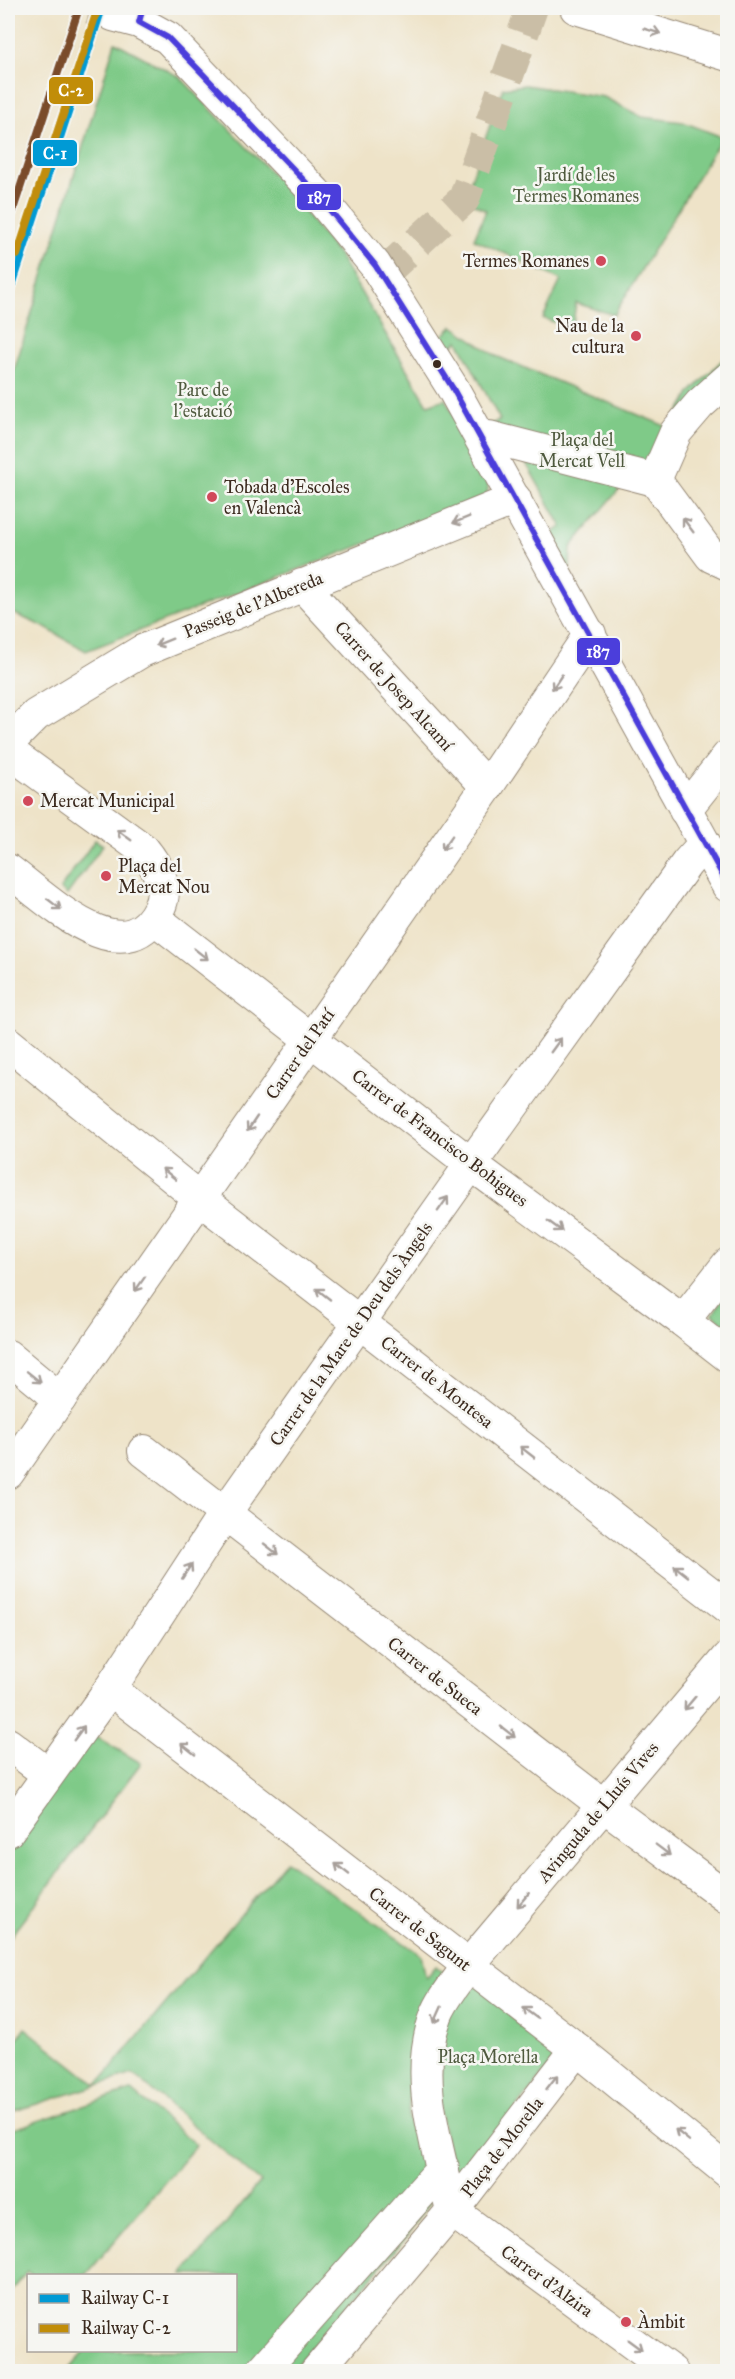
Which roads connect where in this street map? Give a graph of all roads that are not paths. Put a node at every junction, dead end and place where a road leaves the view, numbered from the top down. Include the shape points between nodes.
1 (576, 8) edge
2 (132, 15) tunnel mouth
3 (728, 55) edge
4 (728, 379) edge
5 (489, 437) dead end
6 (655, 480) junction
7 (515, 499) junction
8 (728, 564) edge
9 (302, 585) junction
10 (590, 634) junction
11 (8, 742) edge
12 (8, 751) edge
13 (728, 756) edge
14 (487, 787) junction
15 (685, 810) junction
16 (704, 844) junction
17 (8, 870) edge
18 (728, 886) edge
19 (154, 918) junction
20 (310, 1038) junction
21 (8, 1043) edge
22 (471, 1164) junction
23 (200, 1199) junction
24 (728, 1264) edge
25 (683, 1321) junction
26 (360, 1323) junction
27 (8, 1356) edge
28 (728, 1356) edge
29 (60, 1399) junction
30 (144, 1450) dead end
31 (8, 1473) edge
32 (225, 1513) junction
33 (728, 1607) edge
34 (728, 1658) edge
35 (110, 1689) junction
36 (8, 1744) edge
37 (48, 1774) junction
38 (603, 1805) junction
39 (8, 1831) edge
40 (728, 1898) edge
41 (468, 1966) junction
42 (578, 2049) junction
43 (443, 2168) junction
44 (728, 2172) edge
45 (452, 2211) junction
46 (323, 2369) edge
47 (261, 2372) edge
48 (672, 2372) edge

1 -> 3 street
2 - 7 street via 168,38 203,74 315,192 375,265 452,387
4 - 6 street via 676,432
5 - 6 street
8 -> 6 street via 711,556
7 -> 9 street, Passeig de l'Albereda
7 - 10 street
9 -> 11 street, Passeig de l'Albereda via 142,651 36,715
9 - 14 street, Carrer de Josep Alcamí
10 -> 14 street, Carrer del Patí
10 - 15 street
19 -> 12 street via 163,901 162,884 156,864 144,850
13 - 15 street
14 -> 20 street, Carrer del Patí
15 - 16 street
16 - 18 street
22 -> 16 street, Carrer de la Mare de Deu dels Àngels
17 -> 19 street via 95,932 120,938 143,930
19 -> 20 street, Carrer de Francisco Bohigues
20 - 22 street, Carrer de Francisco Bohigues
20 -> 23 street, Carrer del Patí
23 -> 21 street, Carrer de Montesa
22 -> 25 street, Carrer de Francisco Bohigues
26 -> 22 street, Carrer de la Mare de Deu dels Àngels
26 -> 23 street, Carrer de Montesa
23 -> 29 street, Carrer del Patí
24 - 25 street
25 - 28 street, Carrer de Francisco Bohigues
26 - 32 street, Carrer de la Mare de Deu dels Àngels
33 -> 26 street, Carrer de Montesa
27 -> 29 street
29 - 31 street, Carrer del Patí
30 - 32 street, Carrer de Sueca
35 -> 32 street, Carrer de la Mare de Deu dels Àngels
32 -> 38 street, Carrer de Sueca
34 -> 38 street, Avinguda de Lluís Vives
37 -> 35 street, Carrer de la Mare de Deu dels Àngels
41 -> 35 street, Carrer de Sagunt
36 - 37 street
37 - 39 street, Carrer de la Mare de Deu dels Àngels
38 -> 40 street, Carrer de Sueca
38 -> 41 street, Avinguda de Lluís Vives
42 -> 41 street, Carrer de Sagunt
41 -> 43 street, Plaça de Morella via 436,2015 427,2050 427,2097
44 -> 42 street, Carrer de Sagunt
45 -> 42 street, Plaça de Morella
43 - 45 street, Plaça de Morella
43 - 47 street
45 - 46 street
45 -> 48 street, Carrer d'Alzira

